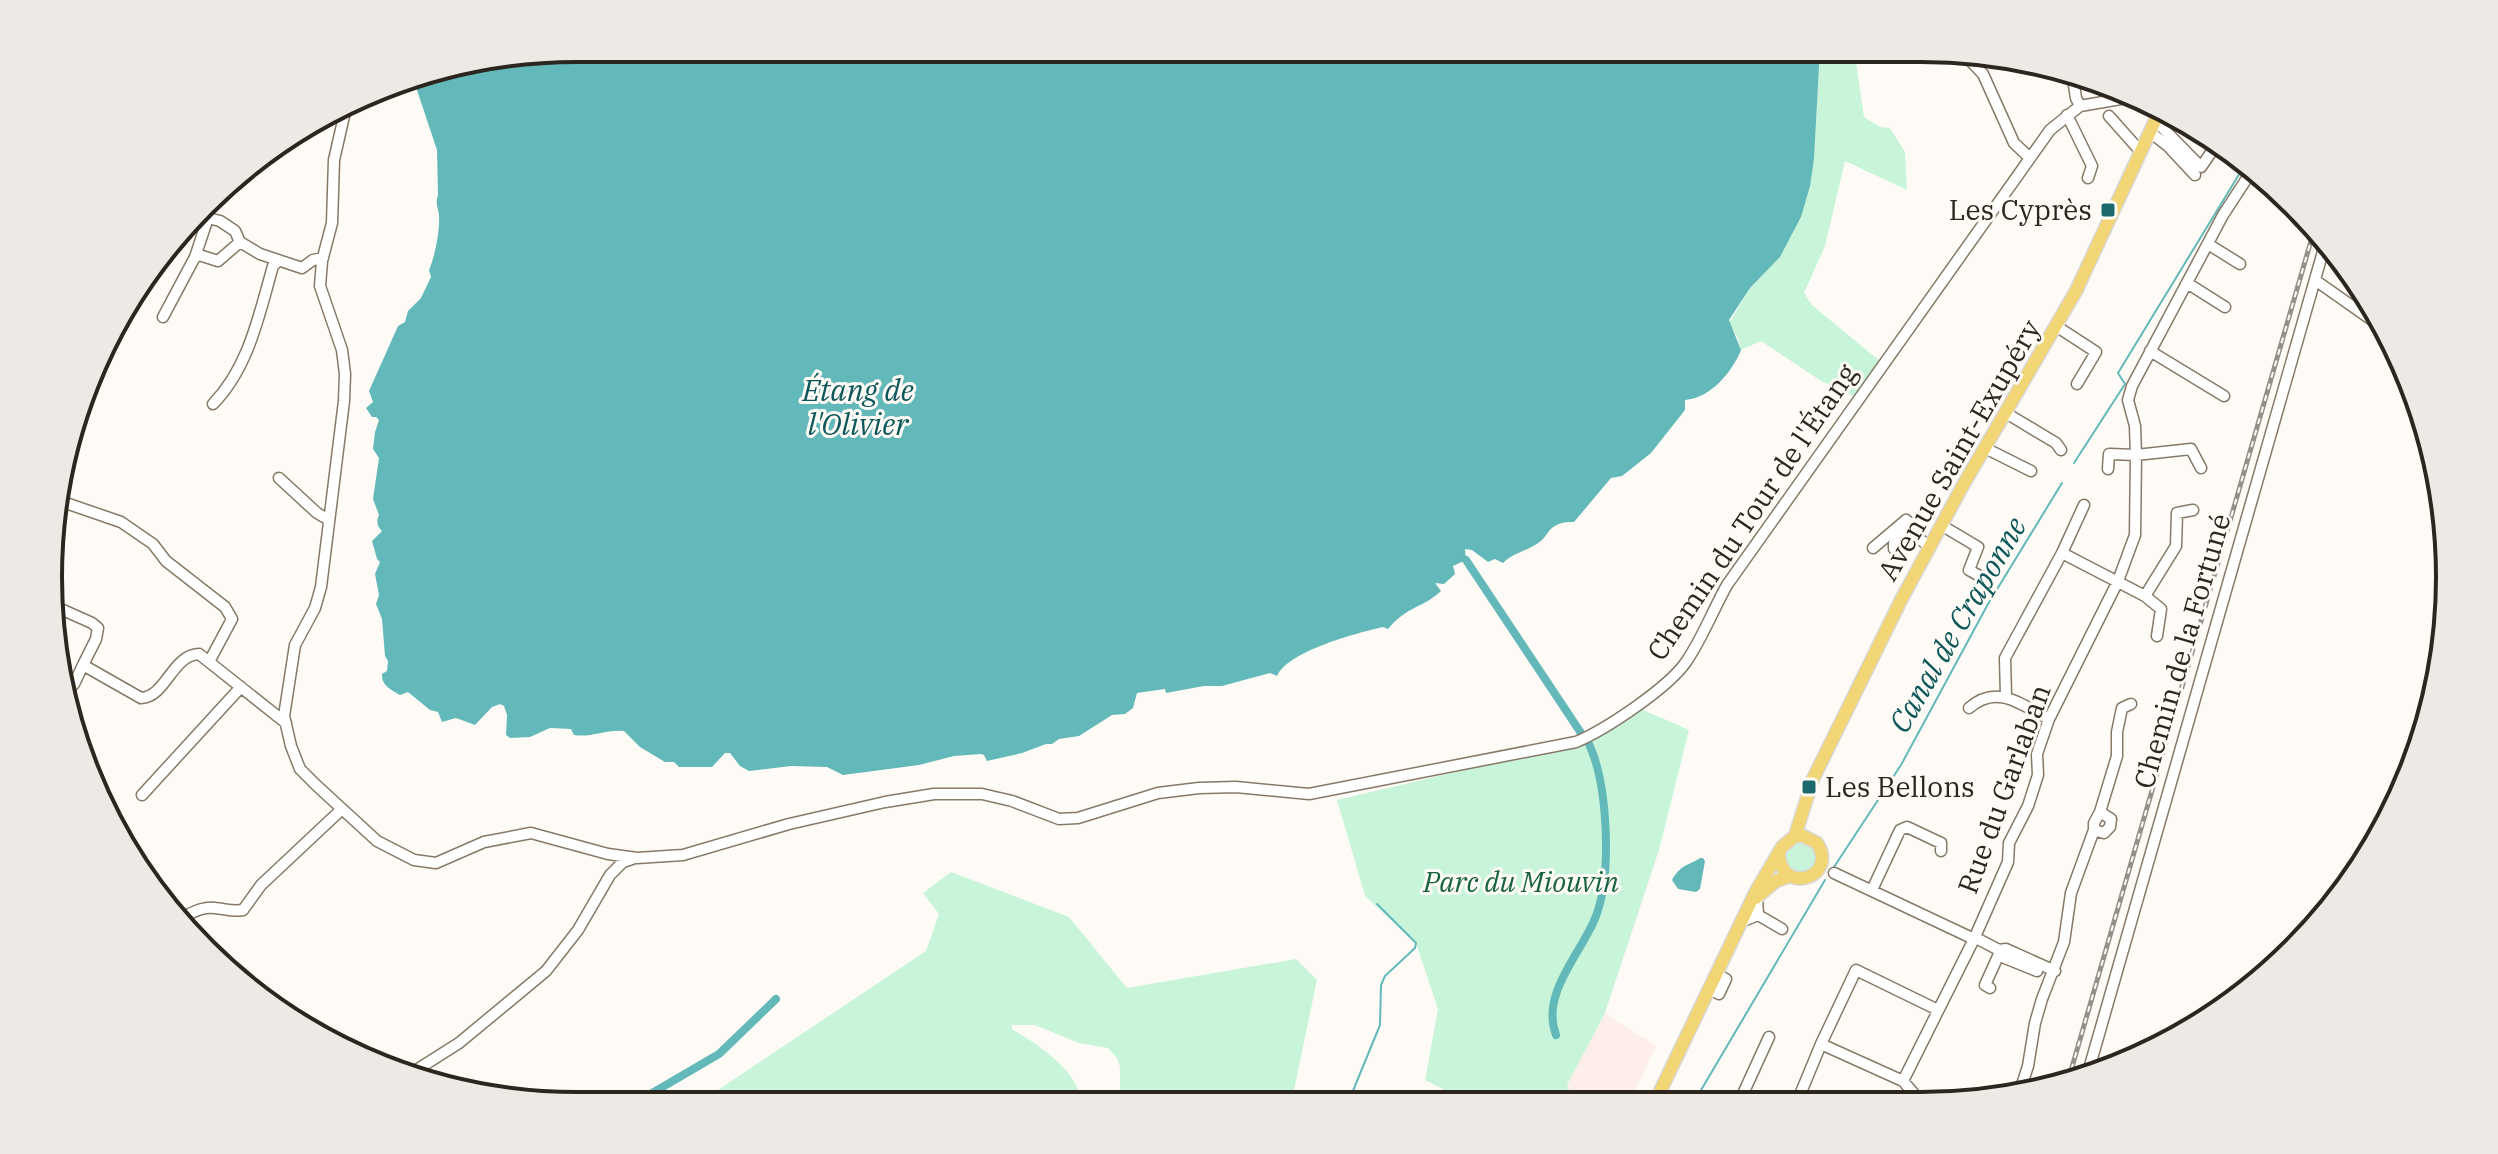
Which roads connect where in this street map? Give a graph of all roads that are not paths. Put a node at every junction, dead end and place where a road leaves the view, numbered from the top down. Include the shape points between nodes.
1 (1974, 65) edge
2 (2074, 85) edge
3 (2109, 97) edge
4 (2080, 106) junction
5 (2067, 115) junction
6 (2109, 116) dead end
7 (344, 118) edge
8 (2155, 118) edge
9 (2157, 120) edge
10 (2161, 122) edge
11 (2141, 152) junction
12 (2211, 152) edge
13 (2030, 158) junction
14 (2195, 175) dead end
15 (2088, 178) dead end
16 (2247, 178) edge
17 (208, 218) edge
18 (208, 218) edge
19 (240, 242) junction
20 (2208, 244) junction
21 (2322, 254) edge
22 (195, 257) junction
23 (323, 258) junction
24 (278, 261) junction
25 (2240, 264) dead end
26 (2315, 280) junction
27 (2187, 283) junction
28 (2225, 307) dead end
29 (2363, 314) edge
30 (163, 317) dead end
31 (2056, 326) junction
32 (2150, 351) junction
33 (2077, 384) dead end
34 (2224, 396) dead end
35 (213, 404) dead end
36 (2006, 413) junction
37 (1985, 448) junction
38 (2061, 450) dead end
39 (2136, 455) junction
40 (2201, 468) dead end
41 (2108, 469) dead end
42 (2031, 471) dead end
43 (279, 478) dead end
44 (67, 504) edge
45 (2084, 505) dead end
46 (2193, 510) dead end
47 (329, 520) junction
48 (1941, 525) junction
49 (1930, 546) junction
50 (1873, 548) dead end
51 (2062, 553) junction
52 (1985, 579) dead end
53 (2118, 581) junction
54 (2145, 596) junction
55 (63, 610) edge
56 (2157, 636) dead end
57 (209, 662) junction
58 (83, 665) junction
59 (74, 684) edge
60 (241, 687) junction
61 (2006, 696) junction
62 (2131, 704) dead end
63 (1969, 708) dead end
64 (2049, 719) junction
65 (286, 723) junction
66 (142, 795) dead end
67 (342, 809) junction
68 (1803, 809) junction
69 (2100, 812) junction
70 (2094, 830) junction
71 (1795, 836) junction
72 (1811, 838) junction
73 (1941, 851) dead end
74 (1779, 855) junction
75 (1822, 856) junction
76 (637, 858) junction
77 (1834, 873) junction
78 (1813, 875) junction
79 (1790, 876) junction
80 (1872, 890) junction
81 (1756, 905) junction
82 (187, 914) edge
83 (1782, 929) dead end
84 (1974, 938) junction
85 (1999, 952) junction
86 (2053, 973) junction
87 (1990, 988) dead end
88 (1938, 1010) junction
89 (1769, 1037) dead end
90 (1821, 1044) junction
91 (2090, 1064) edge
92 (420, 1068) edge
93 (1903, 1081) junction
94 (2023, 1082) edge
95 (1660, 1092) edge
96 (1744, 1092) edge
97 (1801, 1092) edge
98 (1913, 1092) edge

1 - 13 street via 2014,143
2 - 4 street
3 - 4 street, Chemin du Tour de l'Étang
4 - 5 street, Chemin du Tour de l'Étang
5 - 13 street, Chemin du Tour de l'Étang
5 - 15 street via 2092,166
6 - 11 street
7 - 23 street, Chemin du Tour de l'Étang
8 - 11 main road, Avenue Saint-Exupéry
9 - 14 street via 2168,146
10 - 12 street via 2201,167
11 - 31 main road, Avenue Saint-Exupéry
13 - 76 street, Chemin du Tour de l'Étang via 1727,585 1685,664 1600,732 1576,742 1322,792 1199,788 1158,793 1078,818 1059,819 982,794 934,794 789,824 683,855
16 - 20 street
17 - 22 street
18 - 19 street via 235,231
19 - 22 street via 218,261
19 - 24 street
20 - 25 street
20 - 27 street
21 - 26 street, Chemin de la Fortuné
22 - 30 street
23 - 24 street via 302,268
23 - 47 street, Chemin du Tour de l'Étang via 320,286 345,374
24 - 35 street via 243,361
26 - 29 street
26 - 91 street, Chemin de la Fortuné
27 - 28 street
27 - 32 street
31 - 33 street via 2096,352
31 - 36 main road, Avenue Saint-Exupéry
32 - 34 street
32 - 39 street, Rue du Garlaban via 2128,400
36 - 37 main road, Avenue Saint-Exupéry
36 - 38 street
37 - 42 street
37 - 48 main road, Avenue Saint-Exupéry
39 - 40 street via 2191,449
39 - 41 street via 2109,454
39 - 53 street, Rue du Garlaban via 2135,535
43 - 47 street
44 - 57 street via 121,522 225,607 232,619
45 - 51 street
46 - 54 street via 2177,513 2176,546
47 - 65 street, Chemin du Tour de l'Étang via 321,587 295,645
48 - 49 main road, Avenue Saint-Exupéry
48 - 52 street via 1978,547 1969,570
49 - 50 street via 1909,538 1894,549 1910,523 1906,520
49 - 68 main road, Avenue Saint-Exupéry via 1836,731
51 - 53 street
51 - 61 street via 2005,658
53 - 54 street
53 - 64 street, Rue du Garlaban
54 - 56 street via 2161,609
55 - 58 street via 98,628
57 - 58 street via 199,654 186,656 146,699
57 - 60 street
58 - 59 street
60 - 65 street
60 - 66 street
61 - 63 street via 1979,699
61 - 64 street
62 - 69 street via 2122,708 2117,756
64 - 84 street, Rue du Garlaban via 2028,806
65 - 67 street, Chemin du Tour de l'Étang via 300,769
67 - 76 street, Chemin du Tour de l'Étang via 377,841 414,860 436,863 484,842 531,833
67 - 82 street via 261,885 243,910 204,908
68 - 71 main road, Avenue Saint-Exupéry
68 - 72 main road
69 - 70 street
69 - 70 street via 2111,819 2110,827 2104,833
70 - 86 street via 2071,893
71 - 72 main road
71 - 74 main road
72 - 75 main road
73 - 80 street via 1941,843 1907,827 1900,830
74 - 79 main road
74 - 81 main road via 1765,875
75 - 77 street
75 - 78 main road
76 - 92 street via 623,862 610,875 546,971 459,1043
77 - 78 street
77 - 80 street
78 - 79 main road
79 - 81 main road via 1776,881
80 - 84 street
81 - 83 street
81 - 95 main road via 1743,921
84 - 85 street
84 - 88 street, Rue du Garlaban
85 - 86 street via 2006,949
85 - 87 street via 1985,985
86 - 94 street via 2035,1023
88 - 90 street via 1856,970
88 - 93 street, Rue du Garlaban
89 - 96 street
90 - 93 street
90 - 97 street
93 - 98 street

